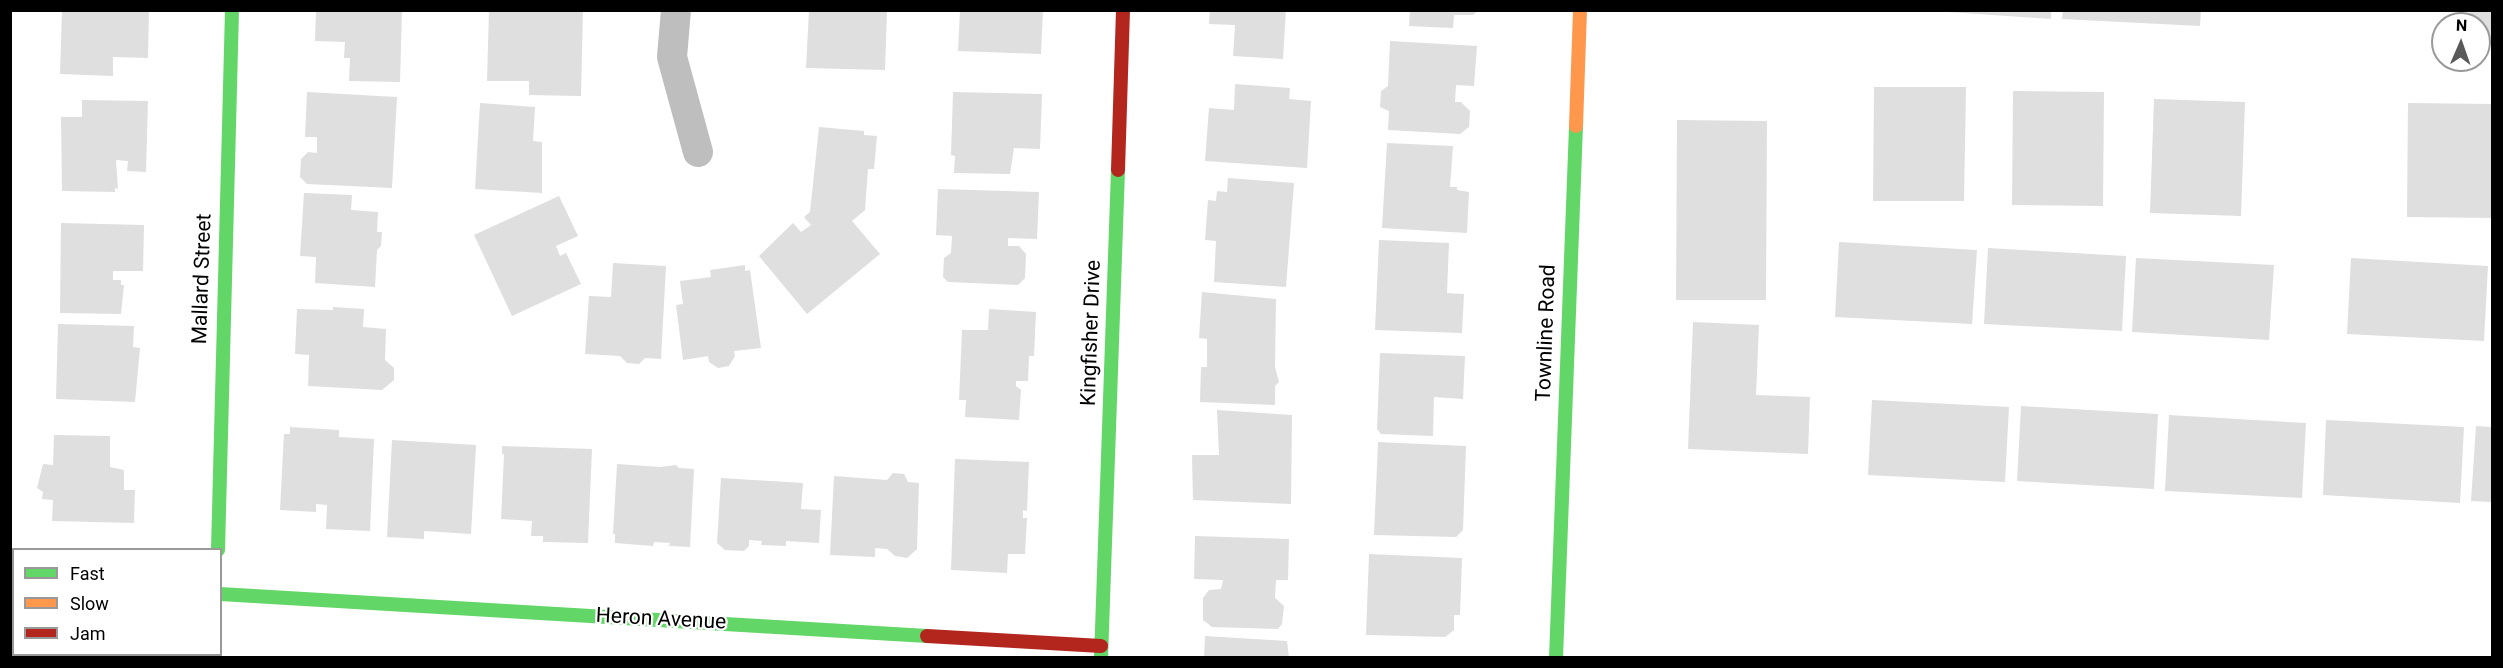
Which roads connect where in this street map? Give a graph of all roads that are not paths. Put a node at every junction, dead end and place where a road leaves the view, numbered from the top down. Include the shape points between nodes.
1 (232, 10) edge
2 (676, 10) edge
3 (1123, 10) edge
4 (1580, 10) edge
5 (698, 152) dead end
6 (218, 548) edge
7 (222, 594) edge
8 (1101, 652) edge
9 (1556, 657) edge

1 - 6 street, Mallard Street
2 - 5 street via 672,57
3 - 8 street, Kingfisher Drive
4 - 9 street, Townline Road
7 - 8 street, Heron Avenue

